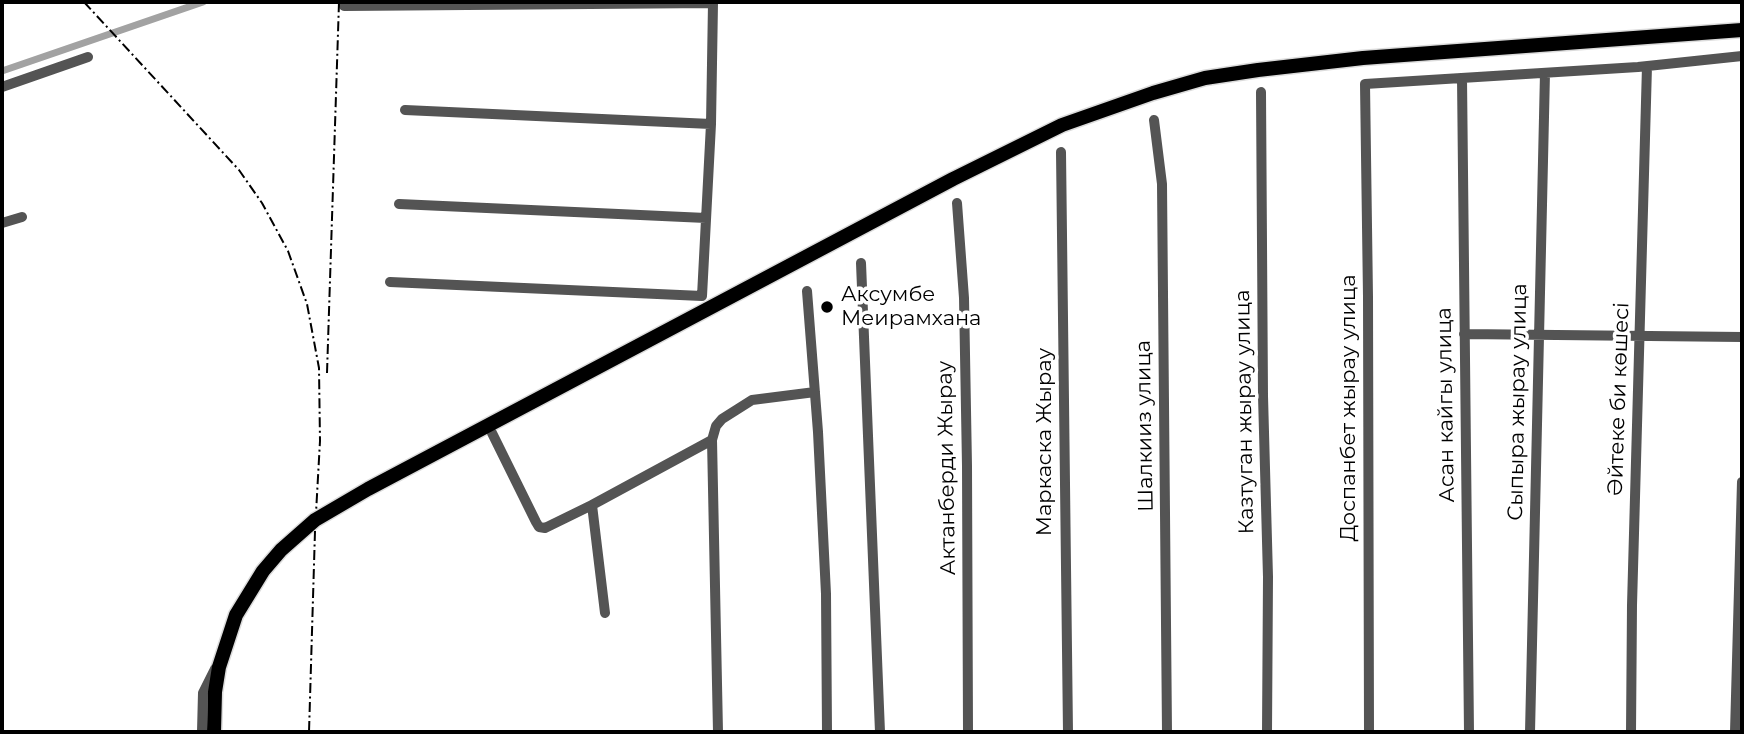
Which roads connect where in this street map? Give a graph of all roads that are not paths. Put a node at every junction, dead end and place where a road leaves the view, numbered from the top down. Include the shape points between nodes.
1 (713, 3) edge
2 (344, 6) dead end
3 (1742, 30) edge
4 (1742, 38) edge
5 (1742, 56) edge
6 (88, 57) dead end
7 (1647, 66) junction
8 (1545, 73) junction
9 (1462, 78) junction
10 (2, 88) edge
11 (1261, 92) dead end
12 (405, 110) dead end
13 (1154, 120) dead end
14 (711, 124) junction
15 (1061, 152) dead end
16 (957, 203) dead end
17 (399, 204) dead end
18 (22, 216) dead end
19 (706, 218) junction
20 (2, 223) edge
21 (861, 263) dead end
22 (390, 282) dead end
23 (807, 292) dead end
24 (1540, 333) junction
25 (1464, 334) junction
26 (1641, 336) junction
27 (1742, 337) edge
28 (815, 392) junction
29 (492, 433) junction
30 (712, 440) junction
31 (1742, 482) edge
32 (592, 505) junction
33 (604, 613) dead end
34 (223, 653) junction
35 (202, 732) edge
36 (214, 732) edge
37 (222, 732) edge
38 (718, 732) edge
39 (827, 732) edge
40 (880, 732) edge
41 (968, 732) edge
42 (1068, 732) edge
43 (1167, 732) edge
44 (1267, 732) edge
45 (1369, 732) edge
46 (1469, 732) edge
47 (1530, 732) edge
48 (1631, 732) edge
49 (1735, 732) edge

1 - 2 street
1 - 14 street
3 - 34 highway via 1258,70 1205,78 1062,125 332,509 298,533 263,571 236,615
4 - 29 highway via 1363,66 1207,87 1144,104 1016,156
5 - 7 street
6 - 10 street
7 - 8 street
7 - 26 street, Әйтеке би көшесі
8 - 9 street
8 - 24 street, Сыпыра жырау улица
9 - 25 street, Асан кайгы улица
9 - 45 street, Доспанбет жырау улица via 1364,84
11 - 44 street, Казтуган жырау улица
12 - 14 street
13 - 43 street, Шалкииз улица via 1162,184
14 - 19 street
15 - 42 street, Маркаска Жырау
16 - 41 street, Актанберди Жырау via 964,298
17 - 19 street
18 - 20 street
19 - 22 street via 702,296
21 - 40 street
23 - 28 street
24 - 25 street
24 - 26 street
24 - 47 street, Сыпыра жырау улица
25 - 46 street, Асан кайгы улица
26 - 27 street
26 - 48 street, Әйтеке би көшесі
28 - 30 street via 751,400 722,419
28 - 39 street via 826,594
29 - 32 street via 539,527
29 - 37 highway via 346,510 287,555 254,598 233,644 223,693
30 - 32 street
30 - 38 street
31 - 49 street
32 - 33 street
34 - 35 street via 203,693
34 - 36 highway via 215,692

